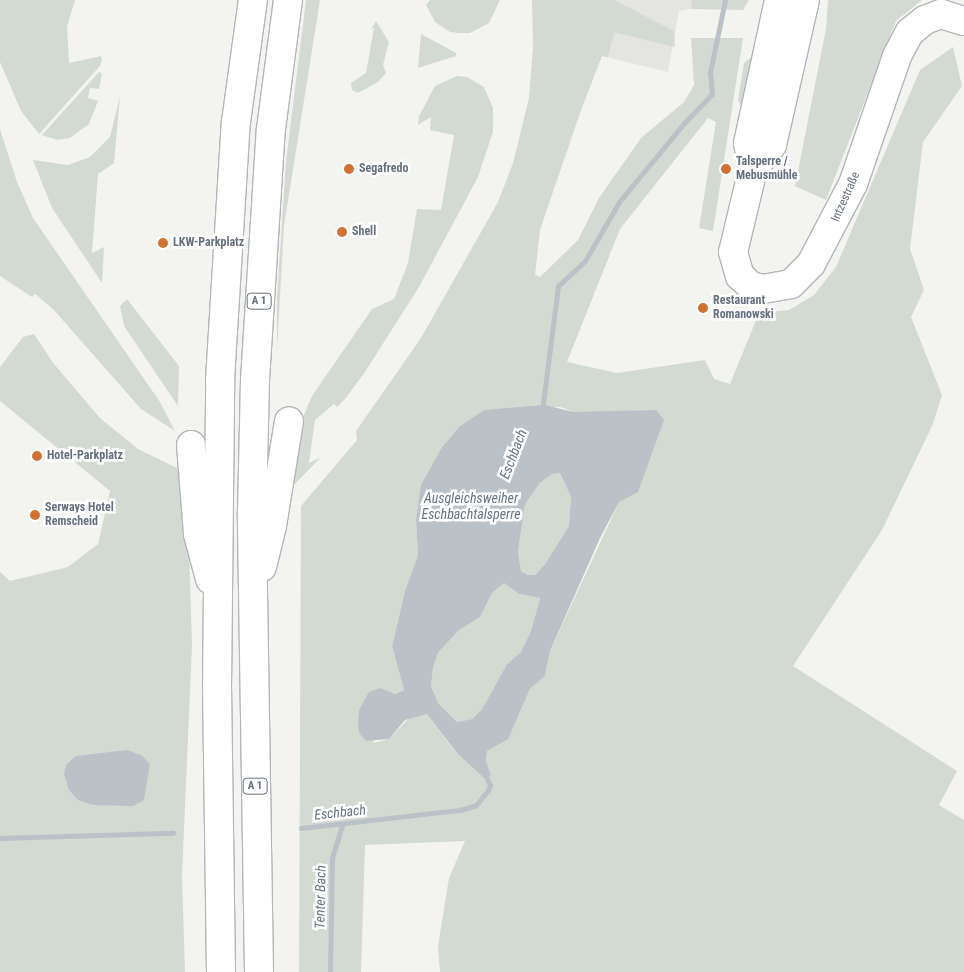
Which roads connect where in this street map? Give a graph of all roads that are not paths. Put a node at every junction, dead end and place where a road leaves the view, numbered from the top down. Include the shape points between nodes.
1 (253, 0) edge
2 (288, 0) edge
3 (779, 0) edge
4 (805, 0) edge
5 (964, 21) edge
6 (753, 169) junction
7 (289, 421) dead end
8 (191, 445) dead end
9 (253, 604) junction
10 (219, 610) junction
11 (221, 972) edge
12 (259, 972) edge

1 - 10 main road via 236,122 220,370
2 - 9 main road, A 1 via 271,129 262,246 255,389
3 - 6 main road via 748,142
4 - 6 main road via 772,145
5 - 6 main road, Intzestraße via 941,14 915,26 906,39 841,209 811,264 791,284 771,289 748,284 737,272 733,252
7 - 9 main road via 272,526
8 - 10 main road via 198,534
9 - 12 main road, A 1
10 - 11 main road

